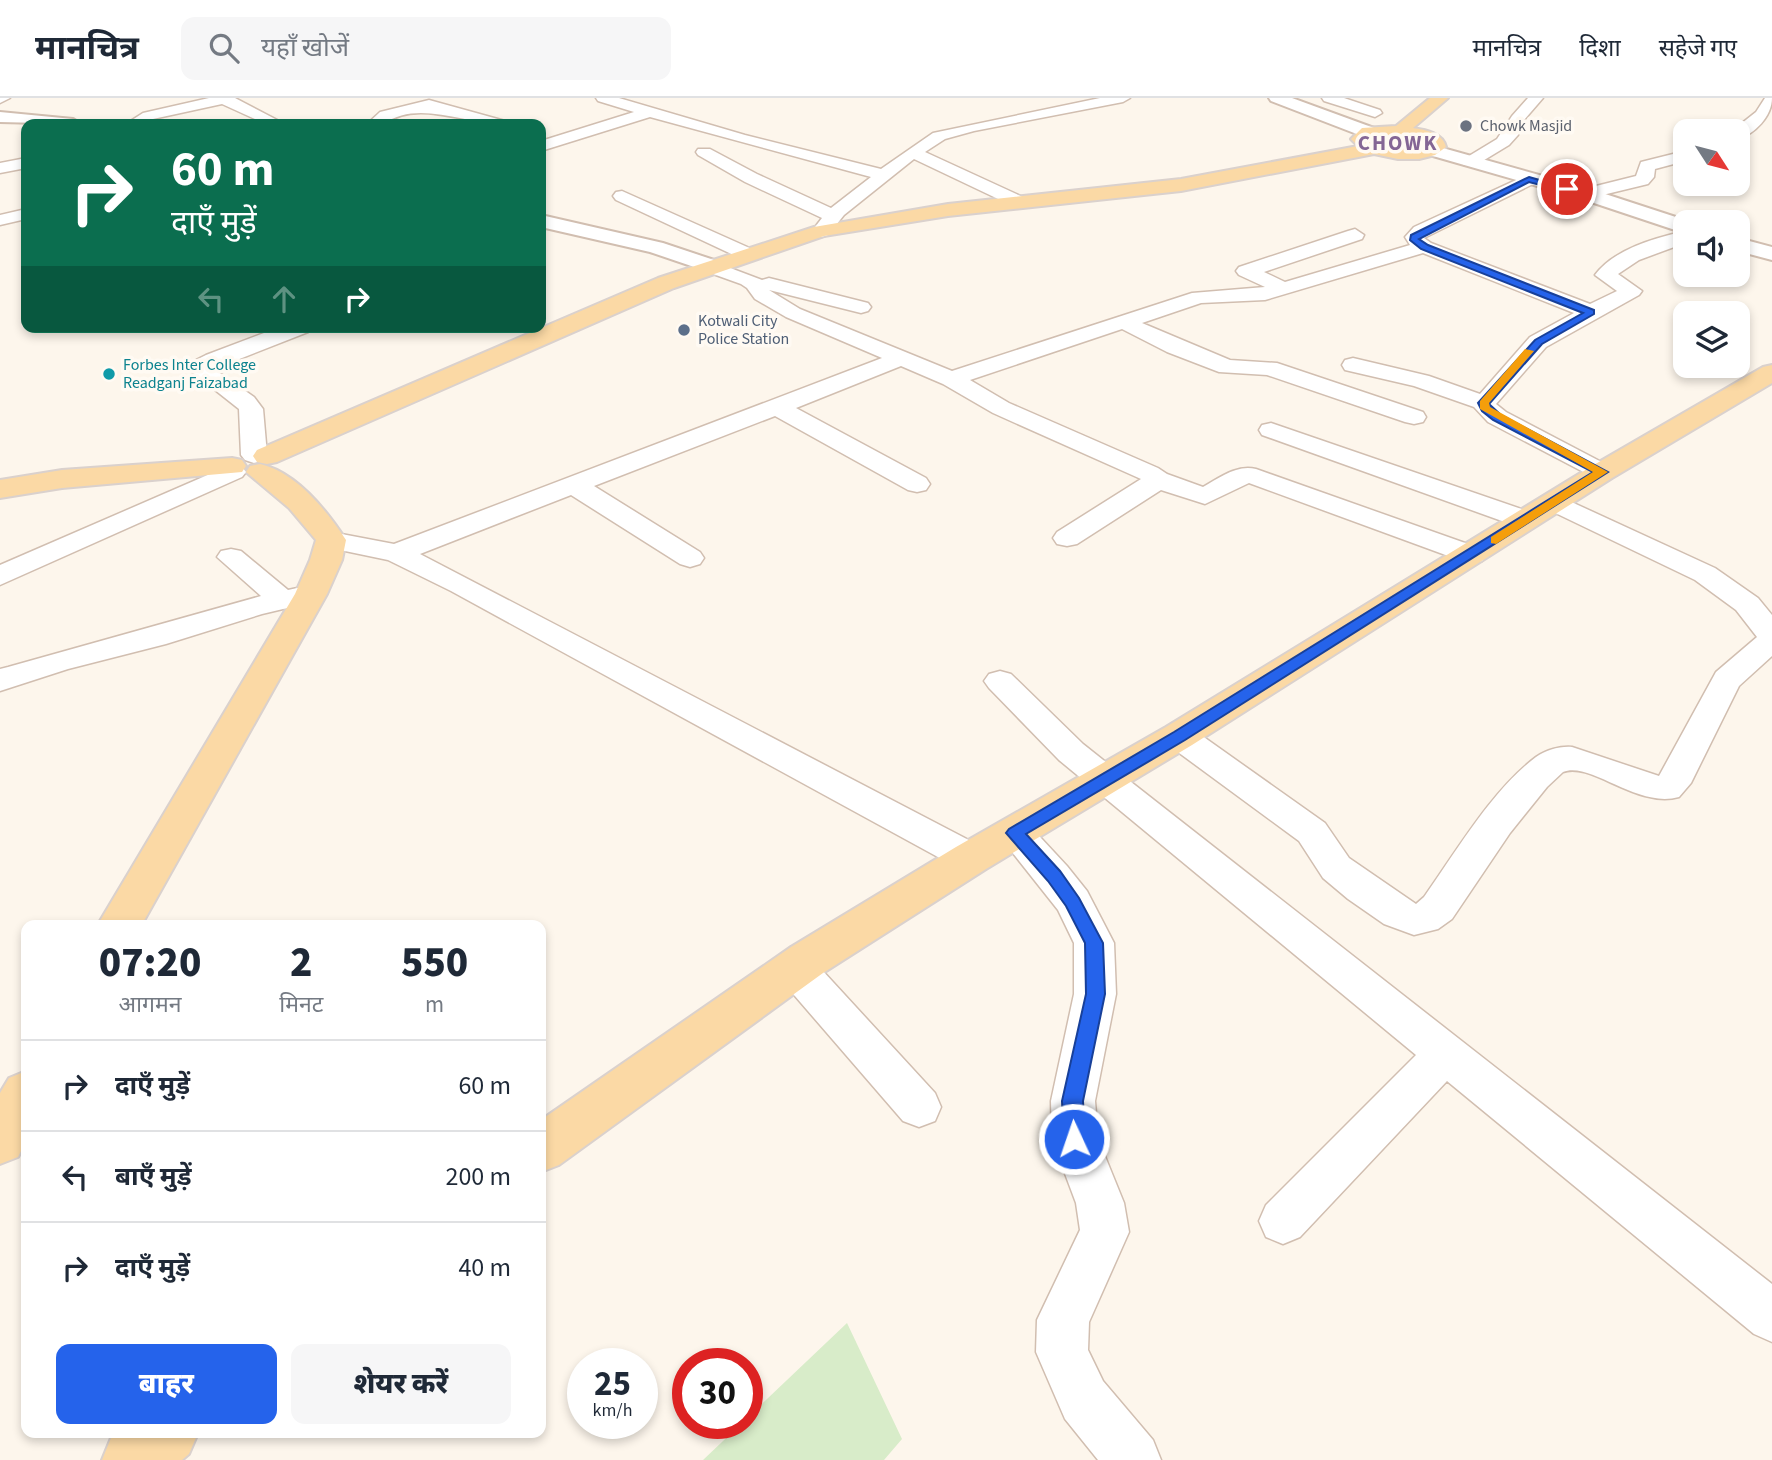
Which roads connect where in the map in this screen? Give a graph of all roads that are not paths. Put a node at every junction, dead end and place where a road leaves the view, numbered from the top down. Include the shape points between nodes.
1 (603, 98) edge
2 (1123, 98) edge
3 (1277, 98) edge
4 (1329, 98) edge
5 (1440, 98) edge
6 (1536, 98) edge
7 (225, 99) edge
8 (1772, 99) edge
9 (1029, 101) dead end
10 (1063, 110) junction
11 (649, 112) junction
12 (1375, 113) dead end
13 (0, 117) edge
14 (21, 119) edge
15 (139, 119) edge
16 (269, 119) edge
17 (381, 119) edge
18 (482, 119) edge
19 (1750, 124) edge
20 (1401, 130) junction
21 (1372, 140) junction
22 (546, 141) edge
23 (1432, 150) junction
24 (704, 152) dead end
25 (913, 152) junction
26 (21, 156) edge
27 (806, 156) junction
28 (1673, 159) edge
29 (1470, 162) junction
30 (0, 167) edge
31 (883, 175) junction
32 (751, 178) junction
33 (1529, 179) junction
34 (1586, 194) junction
35 (622, 196) dead end
36 (1021, 203) junction
37 (21, 215) edge
38 (0, 220) edge
39 (546, 222) edge
40 (827, 223) junction
41 (1673, 223) edge
42 (1355, 235) dead end
43 (1673, 241) edge
44 (1424, 247) junction
45 (1750, 248) edge
46 (747, 254) junction
47 (1772, 254) edge
48 (709, 266) junction
49 (755, 284) junction
50 (1285, 289) junction
51 (862, 307) dead end
52 (1591, 312) junction
53 (1124, 322) junction
54 (284, 333) edge
55 (903, 358) junction
56 (1353, 365) dead end
57 (1772, 372) edge
58 (951, 379) junction
59 (1484, 403) junction
60 (777, 407) junction
61 (1415, 416) dead end
62 (1270, 430) dead end
63 (249, 464) junction
64 (1602, 472) junction
65 (1158, 480) junction
66 (917, 484) dead end
67 (574, 485) junction
68 (0, 489) edge
69 (1540, 511) junction
70 (1067, 538) dead end
71 (331, 540) junction
72 (396, 553) junction
73 (1472, 555) junction
74 (231, 557) dead end
75 (690, 558) dead end
76 (0, 576) edge
77 (296, 596) junction
78 (1772, 637) edge
79 (0, 681) edge
80 (1000, 681) dead end
81 (1179, 736) junction
82 (1105, 780) junction
83 (1015, 833) junction
84 (971, 858) junction
85 (122, 920) edge
86 (796, 969) junction
87 (1445, 1054) junction
88 (21, 1102) edge
89 (919, 1107) dead end
90 (0, 1141) edge
91 (546, 1145) edge
92 (1283, 1221) dead end
93 (1772, 1316) edge
94 (162, 1438) edge
95 (133, 1460) edge
96 (1133, 1460) edge

1 - 11 street
2 - 10 street
3 - 21 street
4 - 12 street
5 - 20 main road
6 - 29 street via 1503,142
7 - 15 street
7 - 16 street
8 - 19 street
9 - 10 street
10 - 25 street via 951,132
11 - 22 street
11 - 27 street
13 - 14 street
17 - 18 street via 429,104
20 - 21 main road
20 - 23 main road via 1433,139 1437,143
21 - 23 main road via 1410,153
21 - 36 main road via 1181,185
23 - 29 street
24 - 32 street
25 - 31 street
25 - 36 street
26 - 30 street
27 - 31 street
27 - 32 street
28 - 34 street via 1647,166 1642,180
29 - 33 street
31 - 40 street
32 - 40 street
33 - 34 street
33 - 44 street via 1421,231 1414,237
34 - 41 street
35 - 46 street
36 - 40 main road
37 - 38 street
39 - 48 street via 656,247
40 - 46 main road
42 - 50 street via 1247,271
43 - 52 street via 1617,264 1605,275 1632,291
44 - 50 street
44 - 52 street
45 - 47 street
46 - 48 main road
48 - 49 street
48 - 63 main road
49 - 51 street via 781,285
49 - 55 street via 762,295 793,313
50 - 53 street via 1249,297 1199,297
52 - 59 street via 1538,342
53 - 58 street
53 - 61 street via 1227,367 1269,368
54 - 63 street via 214,360 202,370 251,409
55 - 58 street
55 - 60 street
56 - 59 street
57 - 64 main road
58 - 65 street via 1001,408
59 - 64 street via 1497,417
60 - 66 street
60 - 67 street
62 - 69 street
63 - 68 main road via 62,479
63 - 71 main road via 305,508
63 - 76 street
64 - 69 main road
65 - 70 street
65 - 73 street via 1205,496 1247,474
67 - 72 street
67 - 75 street
69 - 73 main road
69 - 78 street via 1705,574 1747,604
71 - 72 street
71 - 77 main road via 326,560
72 - 84 street
73 - 81 main road
74 - 77 street
77 - 79 street via 66,658
77 - 85 main road
78 - 81 street via 1718,692 1667,788 1578,761 1562,758 1551,762 1516,799 1438,908 1426,918 1414,920 1398,913 1344,875 1312,832
80 - 82 street
81 - 82 main road
82 - 83 main road
82 - 87 street
83 - 84 main road
83 - 96 street via 1060,885 1094,943 1095,994 1073,1101 1074,1139 1100,1203 1105,1232 1063,1320 1062,1352 1084,1400
84 - 86 main road
86 - 89 street
86 - 91 main road
87 - 92 street
87 - 93 street
88 - 90 main road
94 - 95 main road

